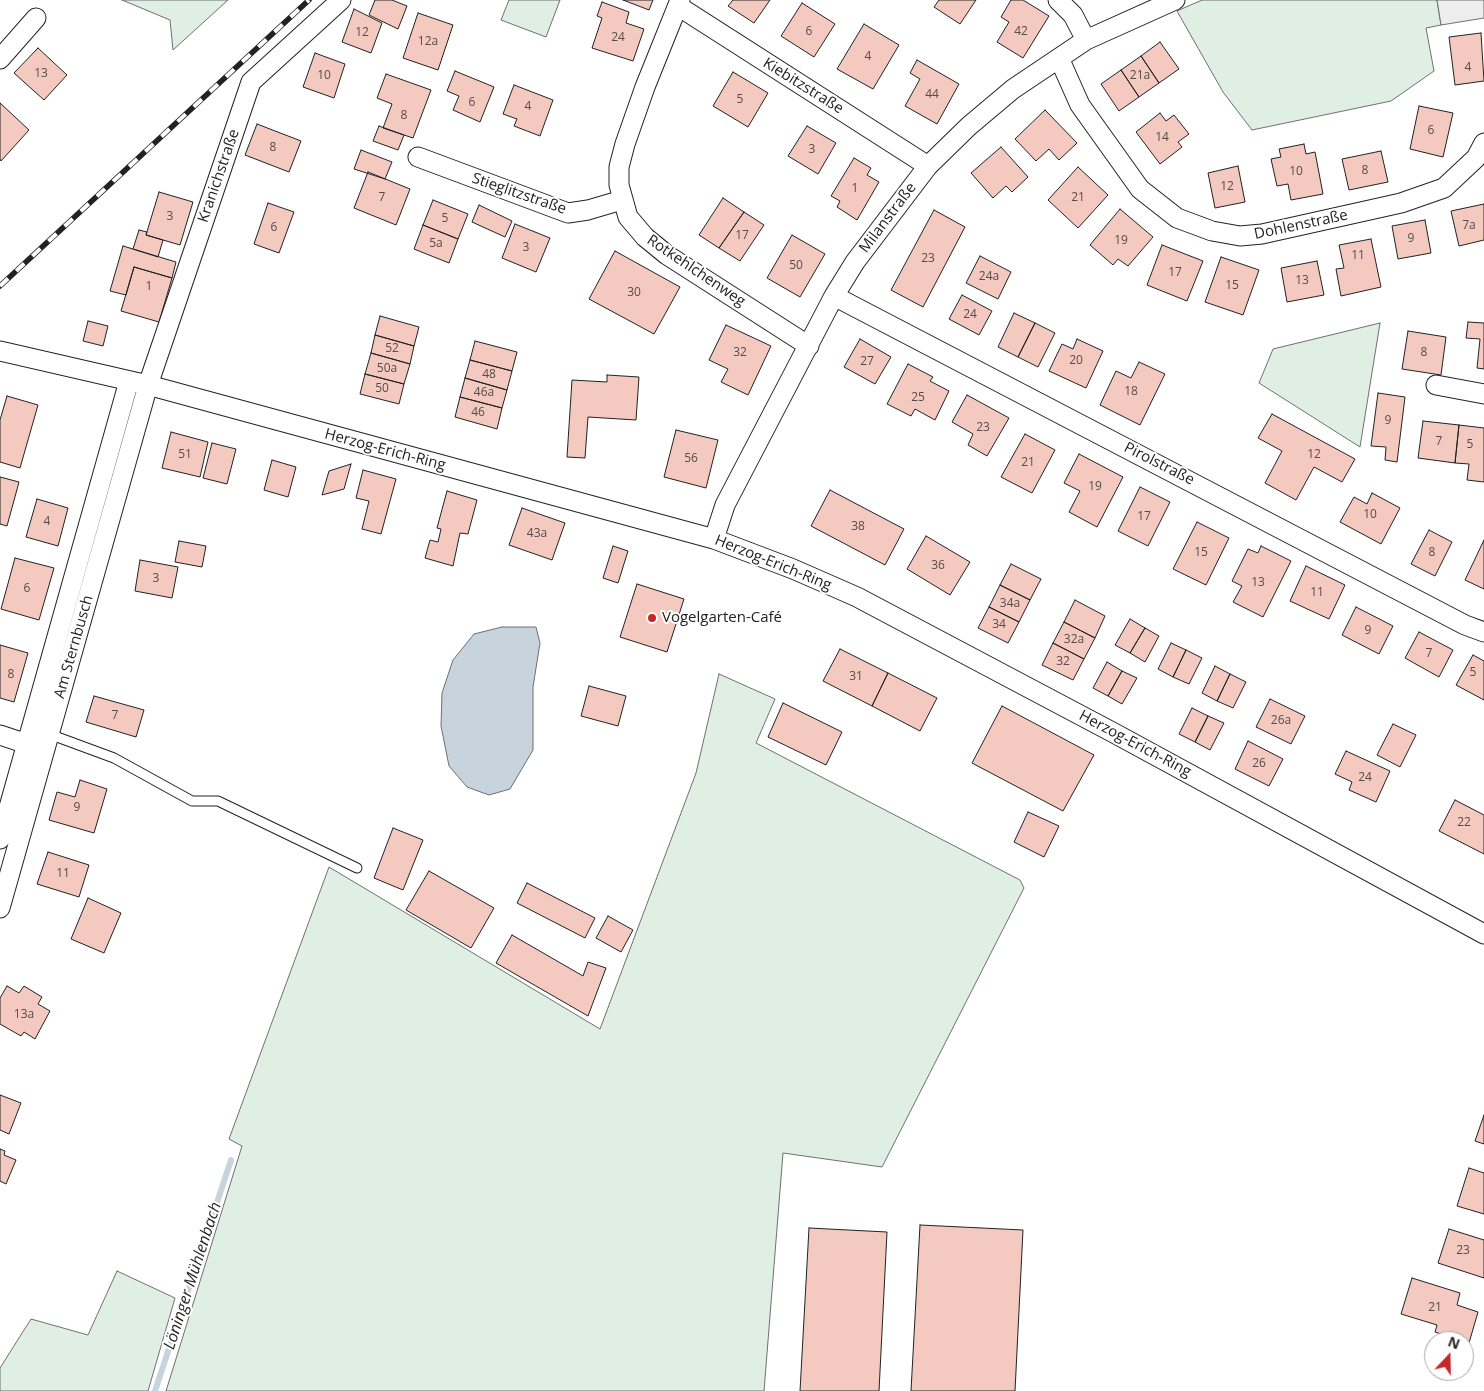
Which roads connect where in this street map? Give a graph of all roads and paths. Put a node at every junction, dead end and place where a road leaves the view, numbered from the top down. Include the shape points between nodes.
1 (341, 0) edge
2 (1058, 0) edge
3 (1175, 0) edge
4 (679, 3) edge
5 (36, 18) dead end
6 (1086, 40) junction
7 (1060, 58) junction
8 (0, 59) edge
9 (1484, 143) edge
10 (418, 157) dead end
11 (928, 166) junction
12 (622, 200) junction
13 (834, 296) junction
14 (809, 346) junction
15 (0, 350) edge
16 (139, 383) junction
17 (1436, 385) dead end
18 (1484, 394) edge
19 (714, 539) junction
20 (1484, 632) edge
21 (0, 734) edge
22 (49, 734) junction
23 (27, 744) junction
24 (0, 839) edge
25 (357, 868) dead end
26 (0, 908) edge
27 (1484, 934) edge

1 - 16 street, Kranichstraße via 251,82
2 - 6 street via 1073,16
3 - 6 street, Milanstraße
4 - 11 street, Kiebitzstraße
4 - 12 street, Rotkehlchenweg via 624,144 619,167
5 - 8 street
6 - 7 street, Milanstraße
7 - 9 street, Dohlenstraße via 1080,105 1140,189 1177,218 1212,231 1240,236 1262,234 1415,199 1444,188 1476,158
7 - 11 street, Milanstraße via 1013,89
10 - 12 street, Stieglitzstraße via 568,213
11 - 13 street, Milanstraße via 855,262
12 - 14 street, Rotkehlchenweg via 628,217 645,238
13 - 14 street, Milanstraße
13 - 20 street, Pirolstraße via 1465,625
14 - 19 street, Milanstraße via 725,505
15 - 16 street, Herzog-Erich-Ring
16 - 19 street, Herzog-Erich-Ring
16 - 22 street, Am Sternbusch
16 - 23 street, Am Sternbusch
17 - 18 street
19 - 27 street, Herzog-Erich-Ring via 857,597
21 - 23 street
22 - 25 lane via 114,758 192,801 218,801
22 - 26 street, Am Sternbusch
23 - 24 street, Am Sternbusch

